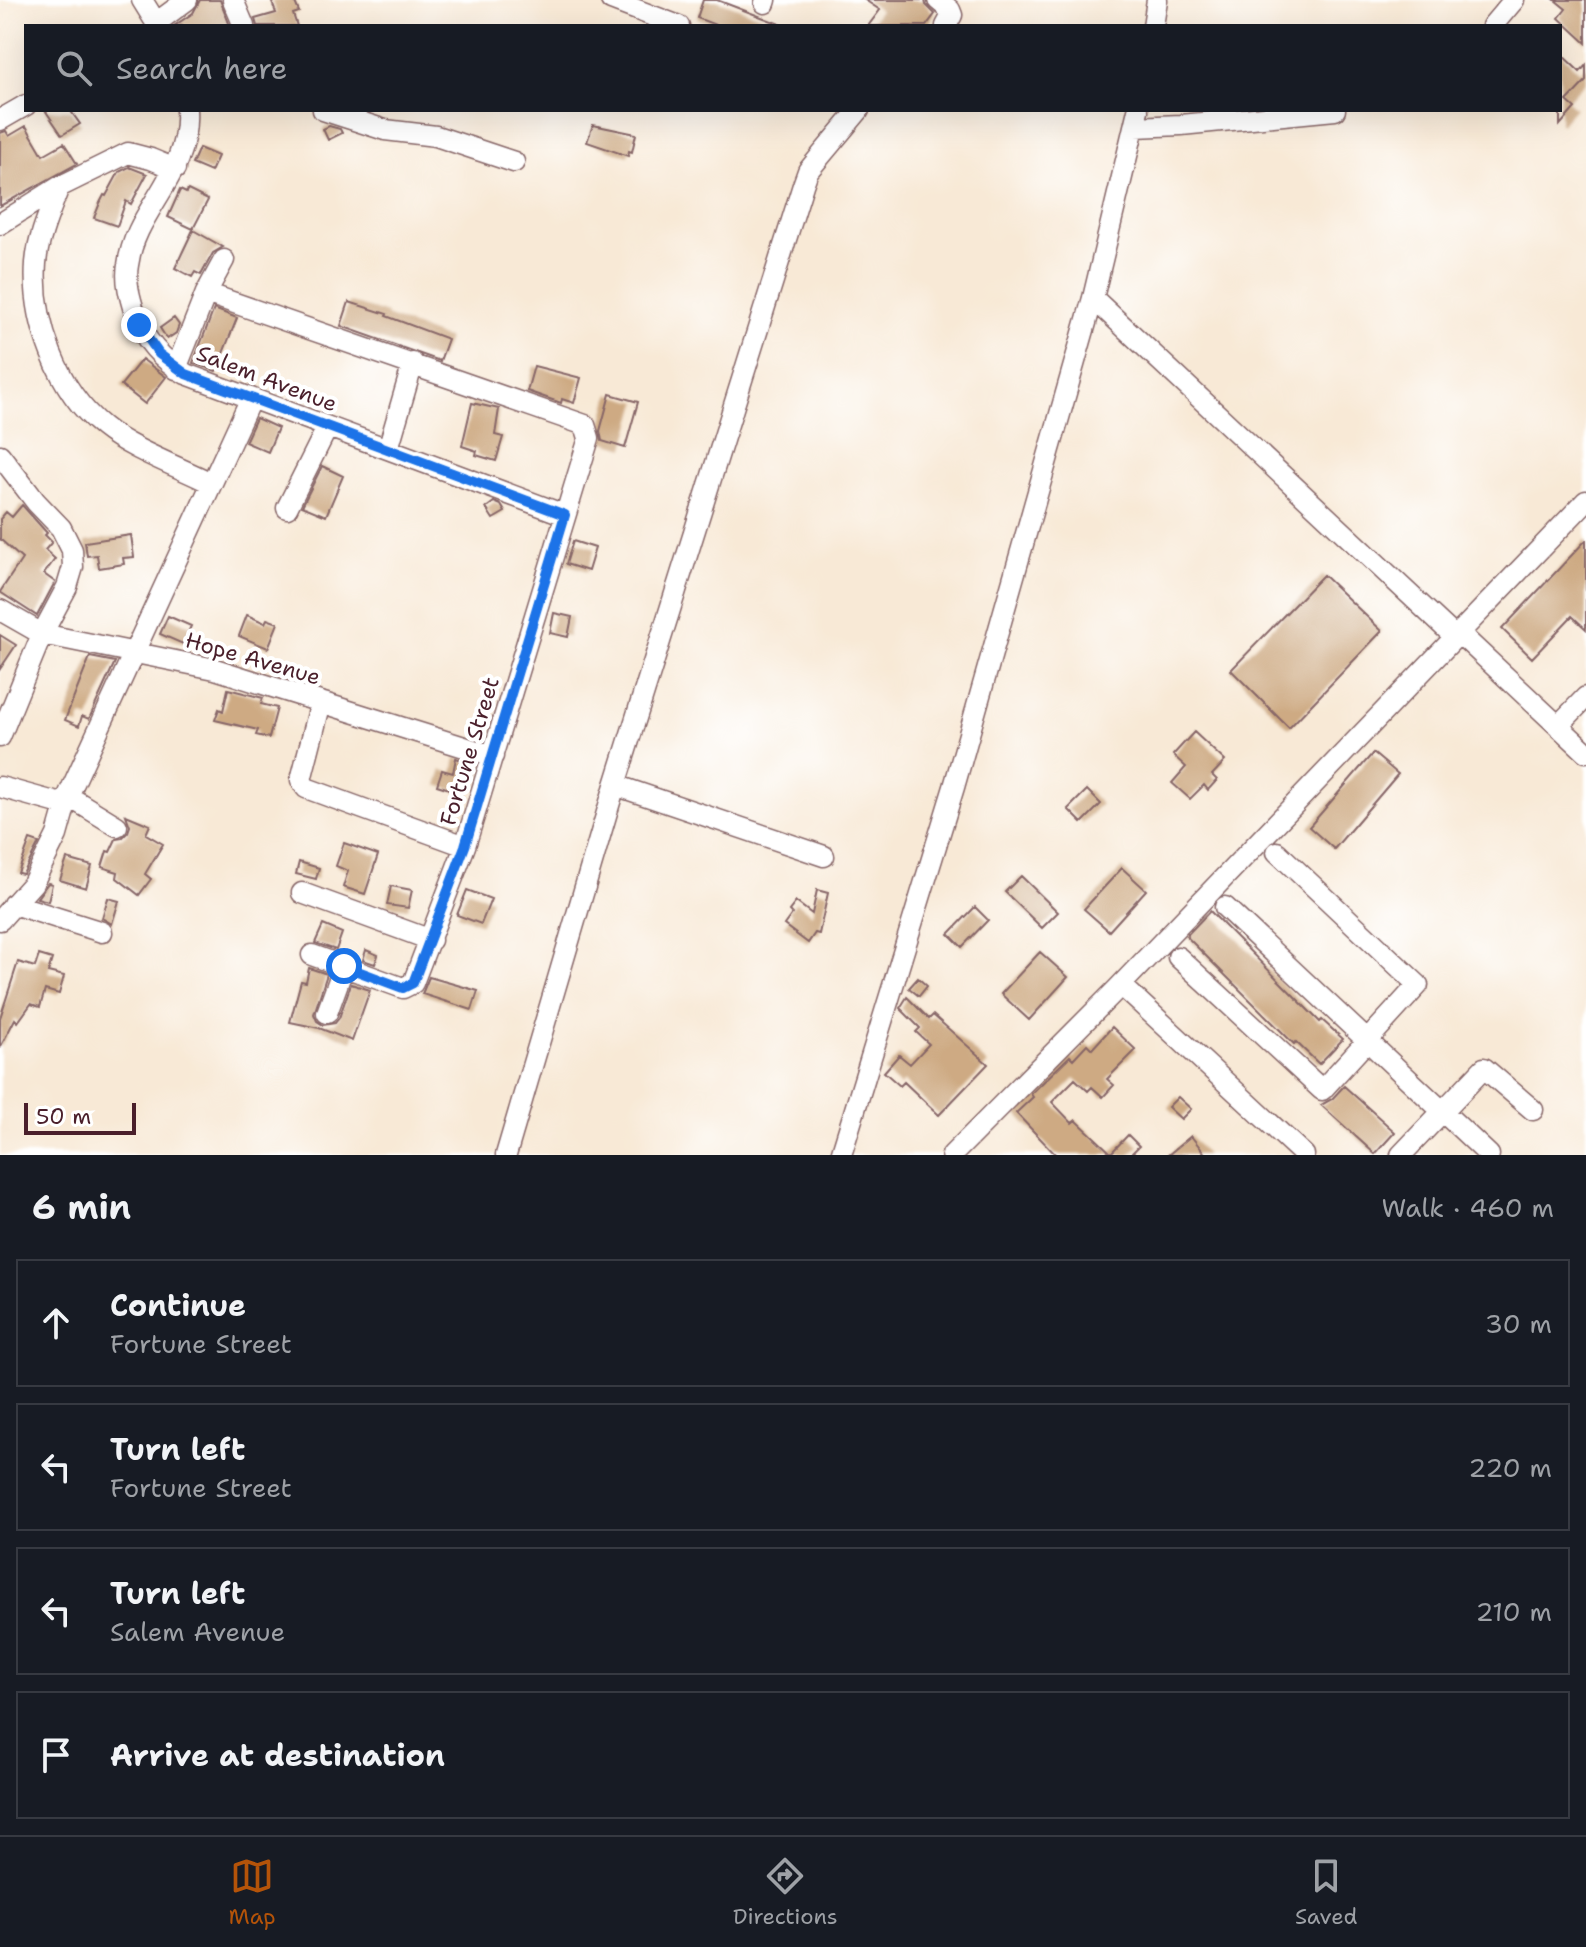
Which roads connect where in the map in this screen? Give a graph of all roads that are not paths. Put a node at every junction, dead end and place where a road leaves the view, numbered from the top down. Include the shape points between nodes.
1 (142, 0) edge
2 (187, 0) edge
3 (233, 0) edge
4 (611, 0) edge
5 (938, 0) edge
6 (1157, 0) edge
7 (1514, 0) edge
8 (157, 24) edge
9 (243, 24) edge
10 (674, 24) edge
11 (947, 24) edge
12 (1153, 24) edge
13 (1494, 24) edge
14 (24, 106) edge
15 (186, 112) edge
16 (329, 112) edge
17 (857, 112) edge
18 (1314, 112) edge
19 (1136, 118) edge
20 (0, 120) edge
21 (514, 162) dead end
22 (175, 169) junction
23 (59, 187) junction
24 (0, 224) edge
25 (224, 260) dead end
26 (206, 293) junction
27 (1093, 298) junction
28 (413, 363) junction
29 (176, 369) junction
30 (251, 398) junction
31 (327, 428) junction
32 (388, 449) junction
33 (0, 455) edge
34 (211, 483) junction
35 (1586, 501) edge
36 (287, 508) dead end
37 (565, 515) junction
38 (0, 610) edge
39 (42, 634) junction
40 (1457, 635) junction
41 (133, 652) junction
42 (1586, 697) edge
43 (321, 702) junction
44 (1558, 726) junction
45 (0, 737) edge
46 (1586, 752) edge
47 (493, 756) junction
48 (615, 785) junction
49 (0, 787) edge
50 (67, 801) junction
51 (117, 826) dead end
52 (465, 846) junction
53 (1277, 852) dead end
54 (824, 856) dead end
55 (302, 893) dead end
56 (1225, 907) dead end
57 (6, 912) edge
58 (102, 932) dead end
59 (431, 940) junction
60 (312, 955) dead end
61 (1178, 957) dead end
62 (344, 966) junction
63 (1121, 985) junction
64 (327, 1013) dead end
65 (1368, 1040) junction
66 (1533, 1110) dead end
67 (1443, 1111) junction
68 (506, 1155) edge
69 (841, 1155) edge
70 (952, 1155) edge
71 (1304, 1155) edge
72 (1401, 1155) edge
73 (1489, 1155) edge

1 - 8 street
2 - 8 street
3 - 9 street
4 - 10 street
5 - 11 street via 952,15
6 - 12 street
7 - 13 street
14 - 20 street
15 - 22 street, Salem Avenue via 185,139
16 - 21 street via 385,130 436,136
17 - 48 street via 808,171
18 - 19 street via 1181,125
19 - 27 street
22 - 23 street via 128,153
22 - 29 street, Salem Avenue via 136,238 128,265 129,294 139,325
23 - 24 street
23 - 34 street via 36,261 37,294 55,366 73,396 103,427
25 - 26 street
26 - 28 street
26 - 29 street
27 - 40 street
27 - 69 street via 954,787
28 - 32 street
28 - 37 street, Fortune Street via 585,425 589,438
29 - 30 street, Salem Avenue
30 - 31 street, Salem Avenue
30 - 34 street
31 - 32 street, Salem Avenue
31 - 36 street
32 - 37 street, Salem Avenue
33 - 39 street via 61,528 72,550 67,587
34 - 41 street
35 - 40 street
37 - 47 street, Fortune Street
38 - 39 street, Hope Avenue
39 - 41 street, Hope Avenue
39 - 45 street
40 - 44 street
40 - 63 street
41 - 43 street, Hope Avenue via 215,669
41 - 50 street
42 - 44 street
43 - 47 street, Hope Avenue
43 - 52 street via 302,770 306,788
44 - 46 street
47 - 52 street, Fortune Street
48 - 54 street
48 - 68 street
49 - 50 street
50 - 51 street
50 - 57 street via 46,860
52 - 59 street, Fortune Street
53 - 65 street via 1418,985
55 - 59 street
56 - 65 street
57 - 58 street
59 - 62 street, Fortune Street via 409,987
60 - 62 street, Fortune Street
61 - 65 street via 1322,1090
62 - 64 street
63 - 70 street
63 - 71 street
65 - 67 street
66 - 67 street via 1484,1068
67 - 72 street
67 - 73 street

